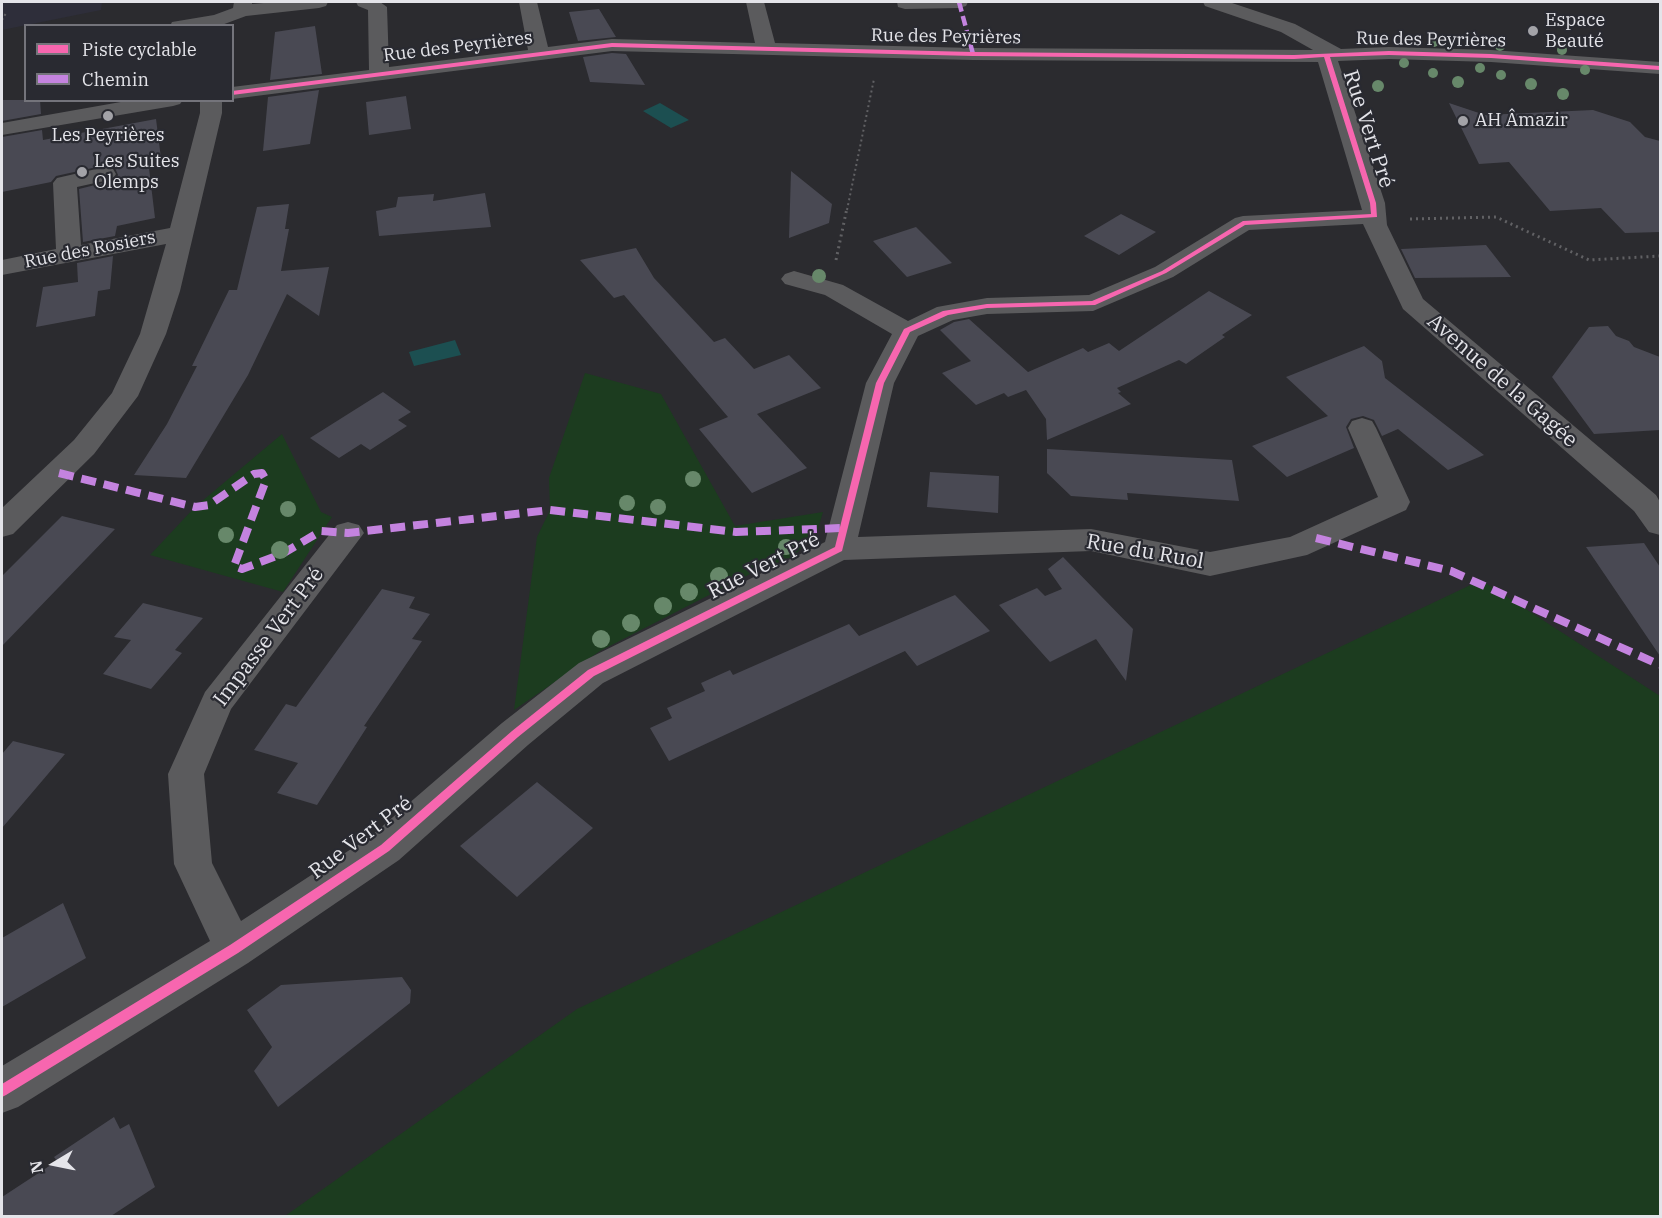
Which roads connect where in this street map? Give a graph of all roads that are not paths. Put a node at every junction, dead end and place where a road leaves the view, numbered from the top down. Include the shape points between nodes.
1 (319, 2) edge
2 (365, 2) edge
3 (528, 2) edge
4 (755, 2) edge
5 (959, 2) edge
6 (1212, 2) edge
7 (905, 3) edge
8 (243, 6) edge
9 (192, 24) edge
10 (1287, 28) junction
11 (767, 49) junction
12 (538, 53) junction
13 (1333, 56) junction
14 (1283, 57) junction
15 (1660, 68) edge
16 (379, 74) junction
17 (234, 93) edge
18 (161, 102) edge
19 (211, 102) edge
20 (2, 129) edge
21 (105, 174) dead end
22 (1375, 216) junction
23 (180, 234) junction
24 (69, 254) junction
25 (2, 267) edge
26 (794, 279) dead end
27 (907, 332) junction
28 (1362, 428) dead end
29 (1660, 524) edge
30 (2, 526) edge
31 (348, 533) dead end
32 (838, 549) junction
33 (234, 949) junction
34 (2, 1091) edge

1 - 8 street
2 - 16 street via 377,7
3 - 12 street
4 - 11 street
5 - 7 street
6 - 10 street
8 - 9 street via 218,20
10 - 13 street
10 - 14 street
11 - 12 street, Rue des Peyrières via 612,45
11 - 14 street, Rue des Peyrières
12 - 16 street, Rue des Peyrières
13 - 14 street, Rue des Peyrières
13 - 15 street, Rue des Peyrières via 1491,56
13 - 22 street, Rue Vert Pré
16 - 17 street, Rue des Peyrières
18 - 20 street
19 - 23 street
21 - 24 street via 65,183
22 - 27 street, Rue Vert Pré via 1243,223 1164,272 1093,303 987,306 946,313
22 - 29 street, Avenue de la Gagée via 1375,225 1412,303 1645,503
23 - 24 street, Rue des Rosiers
23 - 30 street via 153,334 124,396 84,447
24 - 25 street, Rue des Rosiers
26 - 27 street via 834,290
27 - 32 street, Rue Vert Pré via 880,383
28 - 32 street, Rue du Ruol via 1395,502 1296,547 1210,564 1091,540
31 - 33 street, Impasse Vert Pré via 217,702 186,774 193,864
32 - 33 street, Rue Vert Pré via 591,674 515,734 385,848
33 - 34 street, Rue Vert Pré

